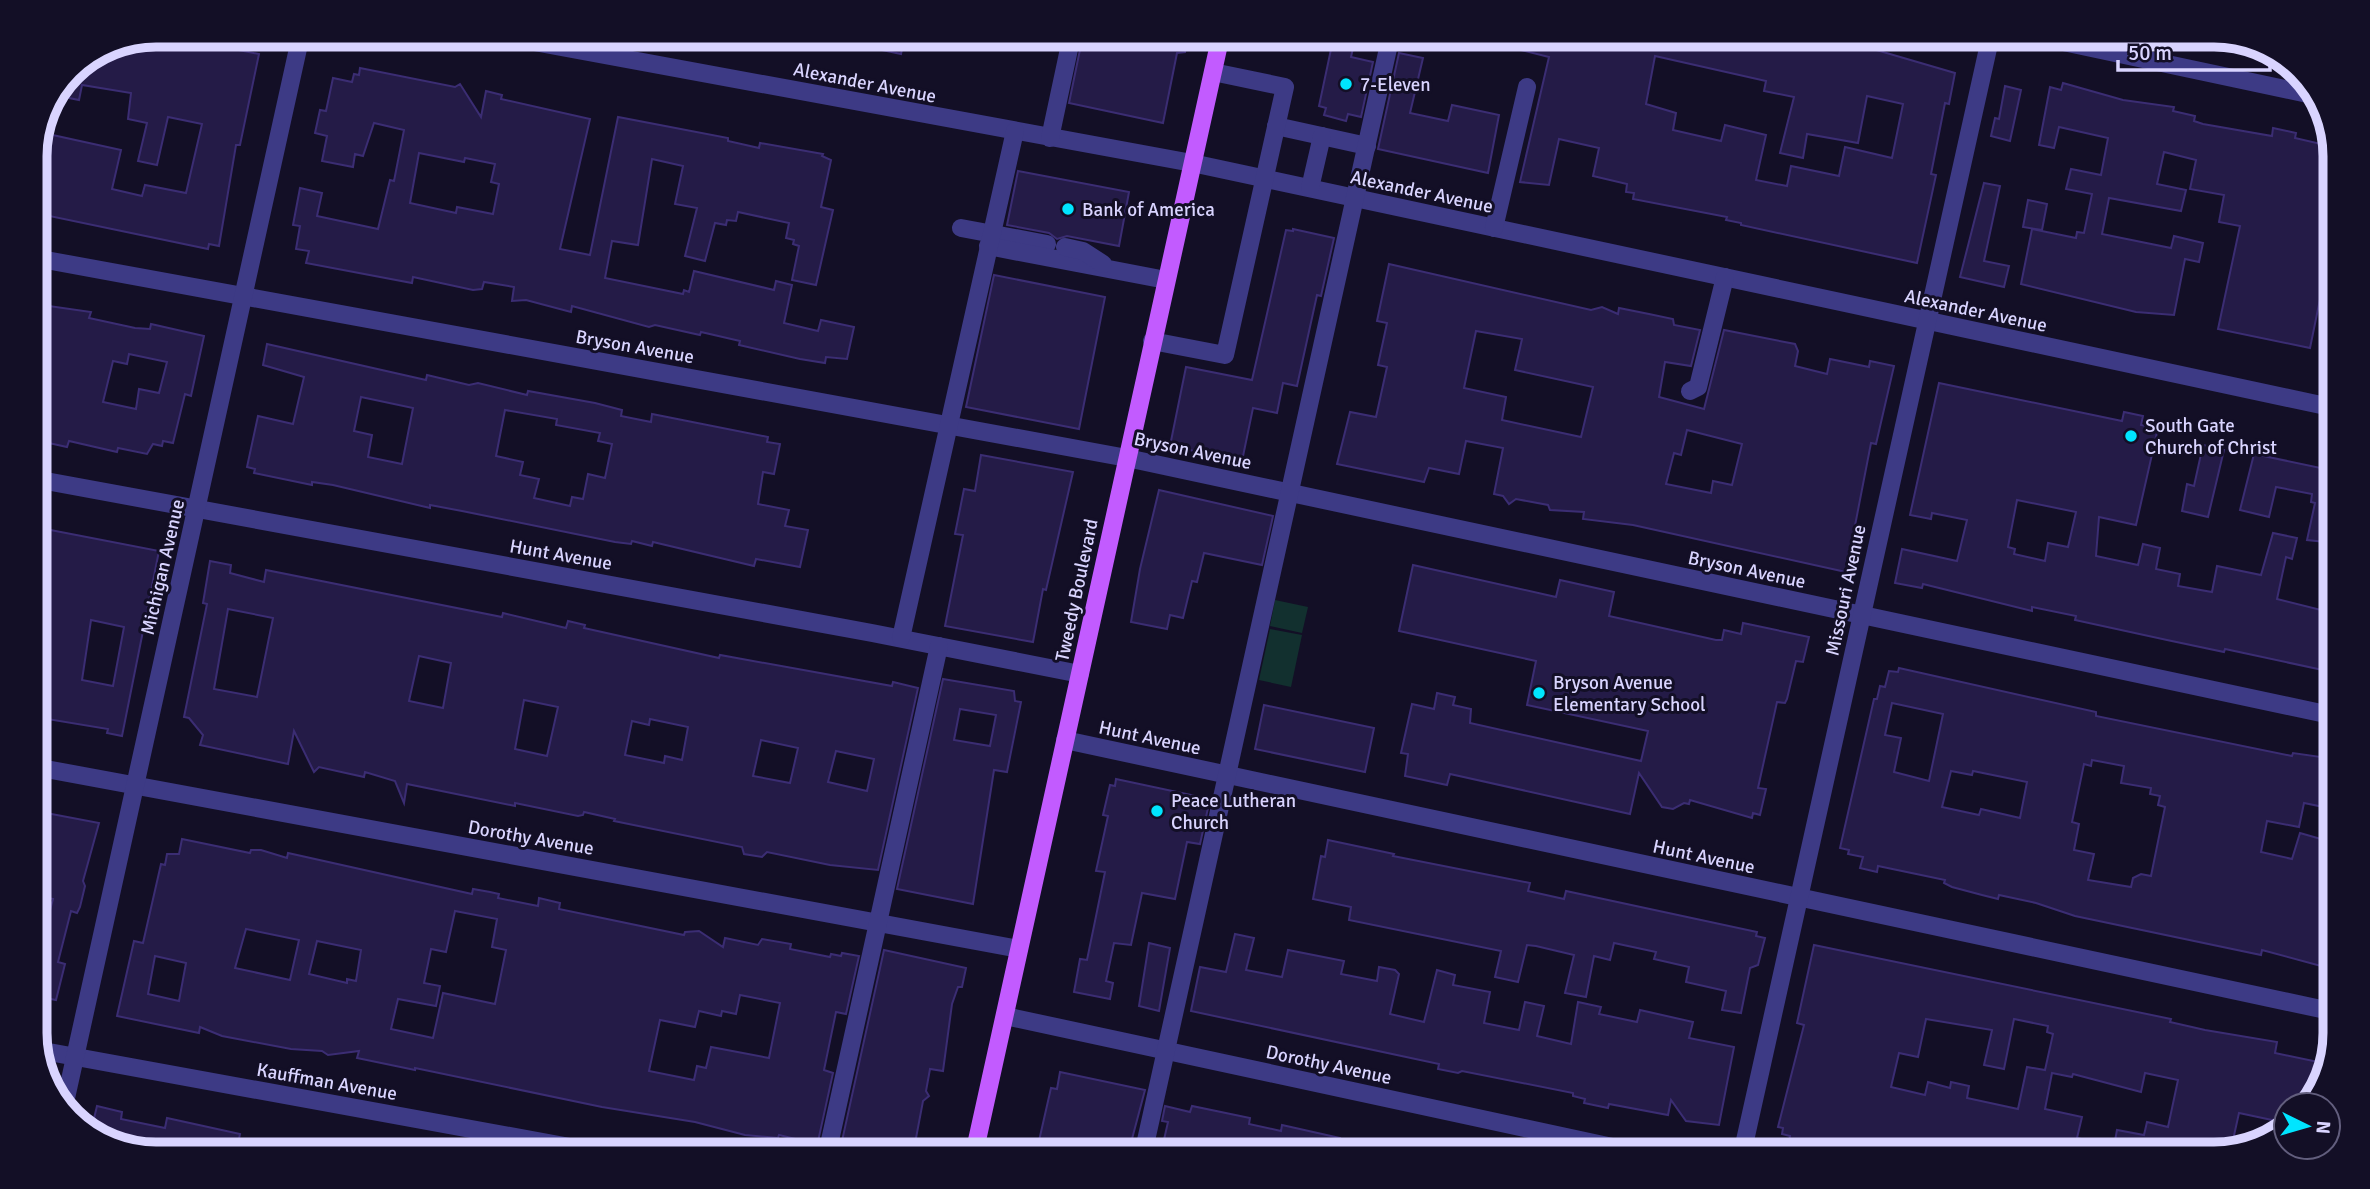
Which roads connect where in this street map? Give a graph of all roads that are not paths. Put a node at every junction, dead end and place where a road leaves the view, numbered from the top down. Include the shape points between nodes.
1 (299, 47) edge
2 (561, 47) edge
3 (1069, 47) edge
4 (1219, 47) edge
5 (1388, 47) edge
6 (1988, 47) edge
7 (2087, 47) edge
8 (1213, 72) junction
9 (1527, 87) dead end
10 (2302, 93) edge
11 (1276, 126) junction
12 (1015, 131) junction
13 (1322, 136) junction
14 (1050, 138) junction
15 (1367, 146) junction
16 (1192, 163) junction
17 (1264, 179) junction
18 (1310, 188) junction
19 (1357, 198) junction
20 (1494, 228) junction
21 (961, 229) dead end
22 (989, 239) junction
23 (1047, 244) dead end
24 (1065, 247) dead end
25 (47, 260) edge
26 (1108, 268) junction
27 (1724, 277) junction
28 (1166, 280) junction
29 (244, 296) junction
30 (1925, 320) junction
31 (1153, 341) junction
32 (1690, 391) dead end
33 (2323, 405) edge
34 (948, 425) junction
35 (1127, 458) junction
36 (47, 481) edge
37 (1290, 493) junction
38 (196, 509) junction
39 (1861, 615) junction
40 (901, 638) junction
41 (939, 646) junction
42 (1080, 674) junction
43 (2323, 713) edge
44 (1065, 740) junction
45 (47, 769) edge
46 (1227, 775) junction
47 (135, 786) junction
48 (1799, 898) junction
49 (877, 922) junction
50 (1019, 949) junction
51 (2323, 1009) edge
52 (1004, 1016) junction
53 (1166, 1050) junction
54 (49, 1052) edge
55 (75, 1057) junction
56 (67, 1094) edge
57 (542, 1142) edge
58 (830, 1142) edge
59 (977, 1142) edge
60 (1146, 1142) edge
61 (1590, 1142) edge
62 (1745, 1142) edge

1 - 29 street, Michigan Avenue
2 - 12 street, Alexander Avenue
3 - 14 street
4 - 8 main road, Tweedy Boulevard
5 - 15 street
6 - 30 street, Missouri Avenue
7 - 10 street
8 - 11 street via 1285,87
8 - 16 main road, Tweedy Boulevard
9 - 20 street
11 - 13 street
11 - 17 street
12 - 14 street, Alexander Avenue
12 - 22 street
13 - 15 street
13 - 18 street
14 - 16 street, Alexander Avenue
15 - 19 street
16 - 17 street, Alexander Avenue
16 - 28 main road, Tweedy Boulevard
17 - 18 street, Alexander Avenue
17 - 31 street via 1225,355
18 - 19 street, Alexander Avenue
19 - 20 street, Alexander Avenue
19 - 37 street
20 - 27 street, Alexander Avenue
21 - 22 street
22 - 23 street
22 - 26 street
22 - 34 street
24 - 26 street via 1083,251
25 - 29 street, Bryson Avenue
26 - 28 street
27 - 30 street, Alexander Avenue
27 - 32 street via 1698,387
28 - 31 main road, Tweedy Boulevard
29 - 34 street, Bryson Avenue
29 - 38 street, Michigan Avenue
30 - 33 street, Alexander Avenue
30 - 39 street, Missouri Avenue
31 - 35 main road, Tweedy Boulevard
34 - 35 street, Bryson Avenue
34 - 40 street
35 - 37 street, Bryson Avenue
35 - 42 main road, Tweedy Boulevard
36 - 38 street, Hunt Avenue
37 - 39 street, Bryson Avenue
37 - 46 street
38 - 40 street, Hunt Avenue
38 - 47 street, Michigan Avenue
39 - 43 street, Bryson Avenue
39 - 48 street, Missouri Avenue
40 - 41 street, Hunt Avenue
41 - 42 street, Hunt Avenue
41 - 49 street
42 - 44 main road, Tweedy Boulevard
44 - 46 street, Hunt Avenue
44 - 50 main road, Tweedy Boulevard
45 - 47 street, Dorothy Avenue
46 - 48 street, Hunt Avenue
46 - 53 street via 1208,884
47 - 49 street, Dorothy Avenue
47 - 55 street, Michigan Avenue
48 - 51 street, Hunt Avenue
48 - 62 street, Missouri Avenue
49 - 50 street, Dorothy Avenue
49 - 58 street
50 - 52 main road, Tweedy Boulevard
52 - 53 street, Dorothy Avenue
52 - 59 main road, Tweedy Boulevard
53 - 60 street
53 - 61 street, Dorothy Avenue
54 - 55 street, Kauffman Avenue
55 - 56 street, Michigan Avenue
55 - 57 street, Kauffman Avenue

